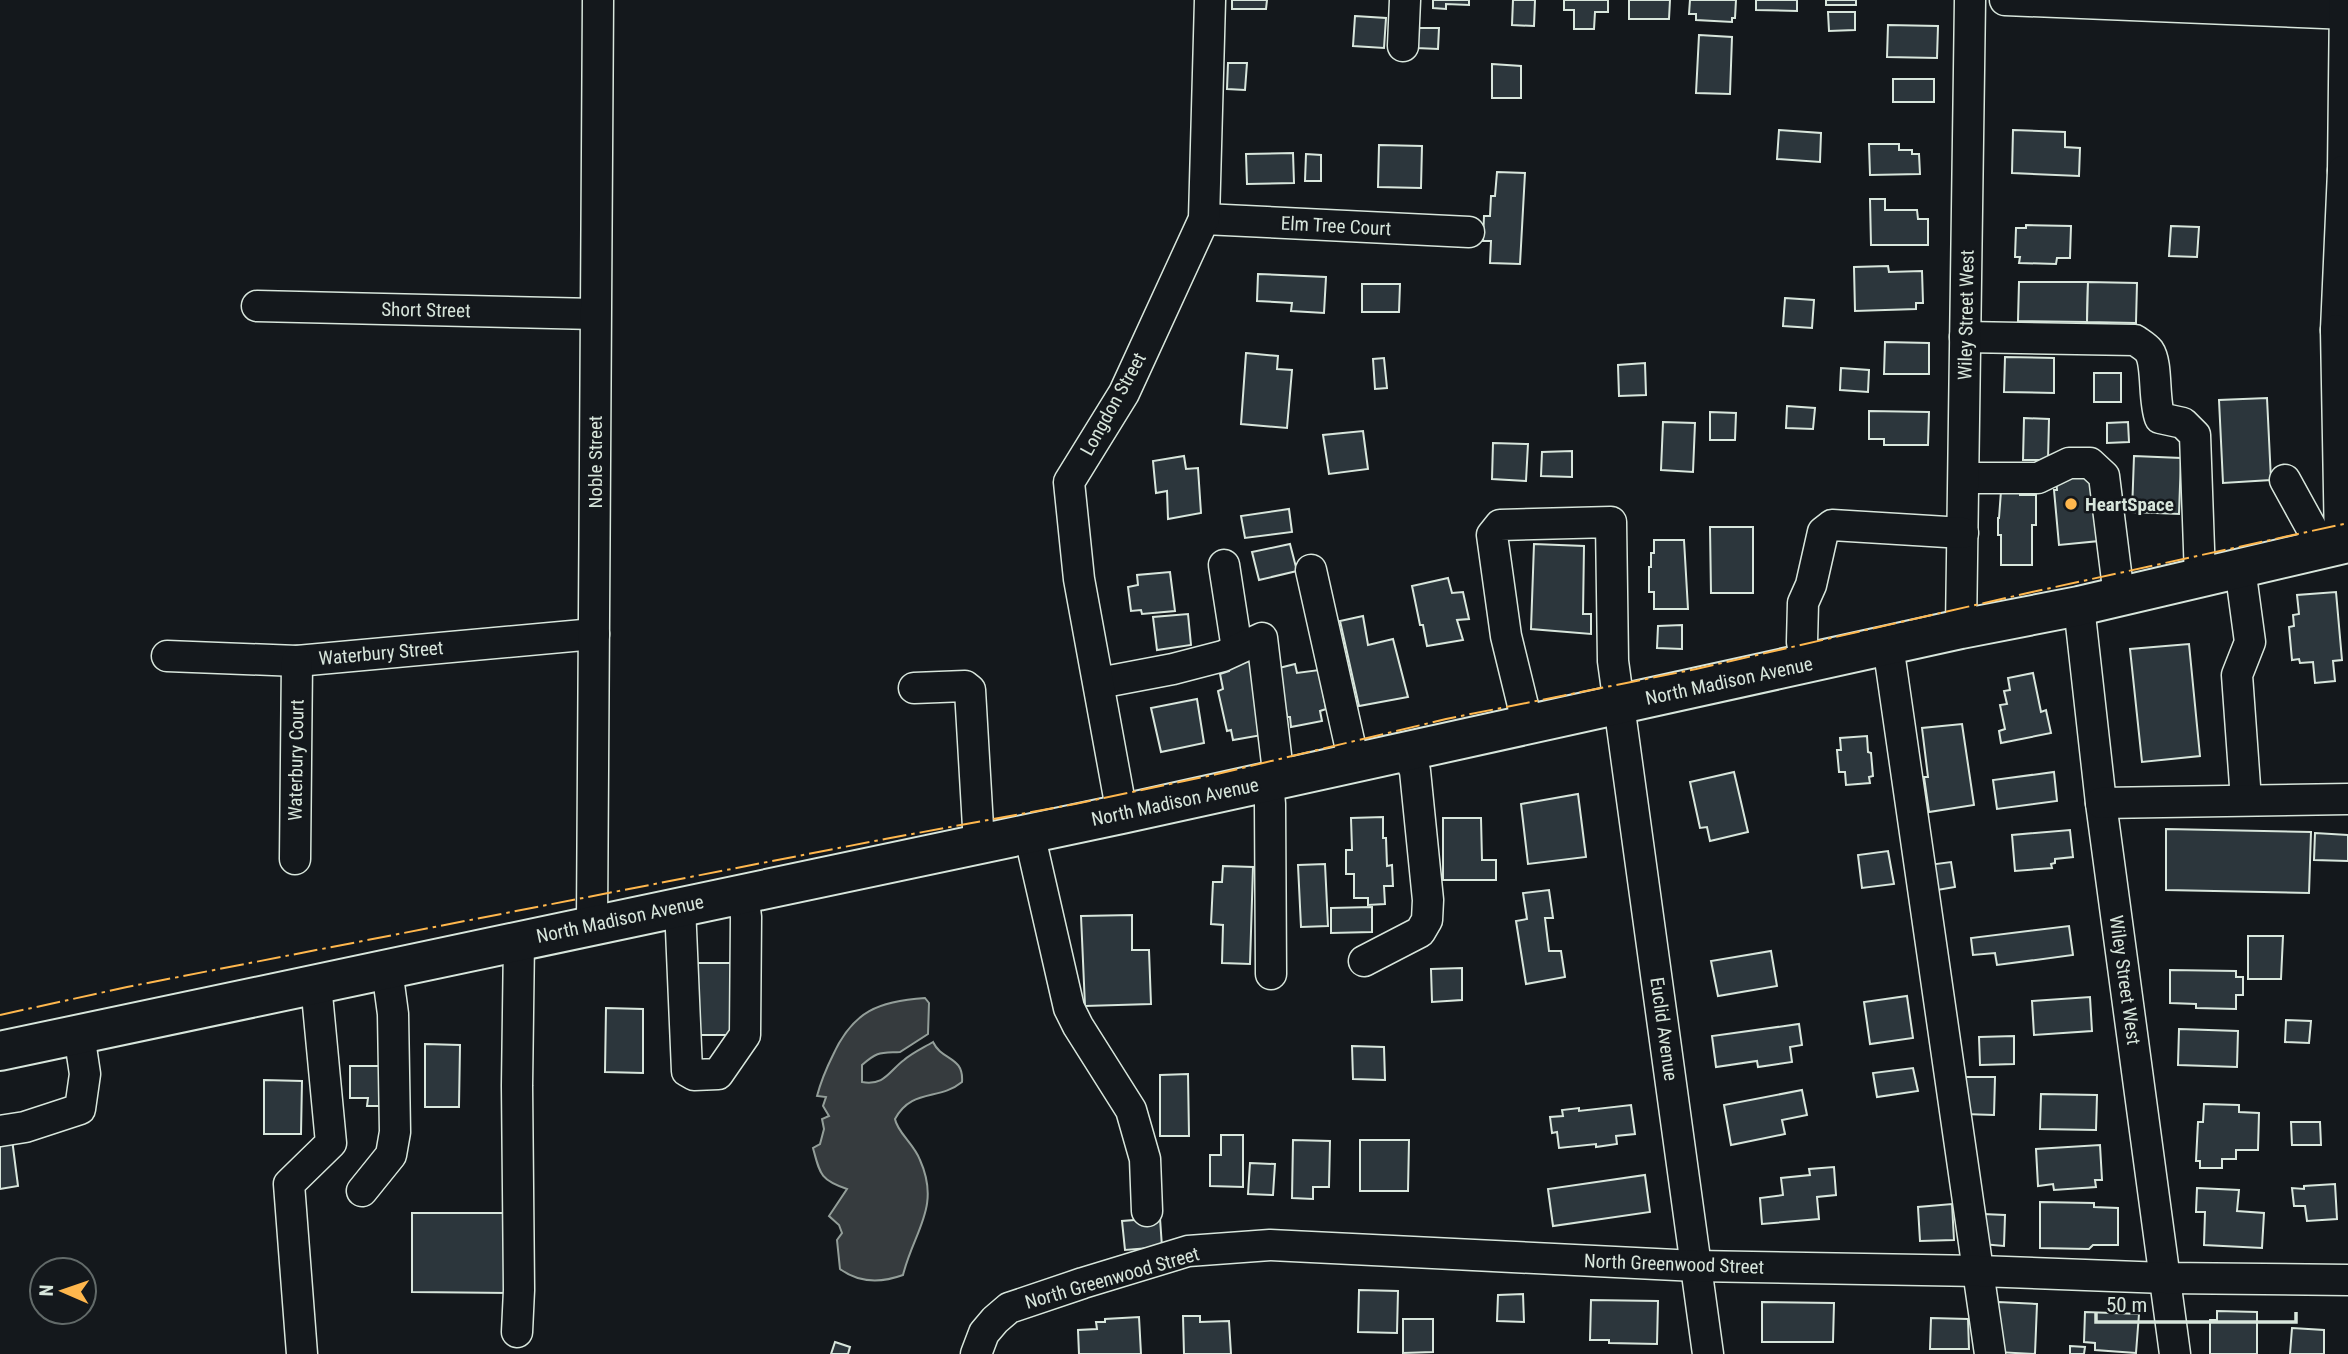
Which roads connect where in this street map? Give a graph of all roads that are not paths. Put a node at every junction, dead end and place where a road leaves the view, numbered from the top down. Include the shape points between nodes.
1 (598, 0) edge
2 (1210, 0) edge
3 (1405, 0) edge
4 (1970, 0) edge
5 (2006, 0) edge
6 (2346, 9) edge
7 (1403, 47) dead end
8 (2345, 171) edge
9 (1204, 219) junction
10 (1469, 232) dead end
11 (257, 306) dead end
12 (595, 314) junction
13 (2342, 330) edge
14 (1965, 337) junction
15 (1964, 478) junction
16 (2285, 480) dead end
17 (1962, 533) junction
18 (2337, 545) edge
19 (1224, 565) dead end
20 (2240, 568) junction
21 (1311, 570) dead end
22 (2200, 577) junction
23 (2119, 596) junction
24 (2079, 606) junction
25 (1961, 629) junction
26 (594, 634) junction
27 (1888, 645) junction
28 (1237, 649) junction
29 (167, 656) dead end
30 (297, 661) junction
31 (1807, 664) junction
32 (1098, 684) junction
33 (915, 688) dead end
34 (1621, 705) junction
35 (1528, 726) junction
36 (1407, 752) junction
37 (1354, 764) junction
38 (1273, 781) junction
39 (2348, 799) edge
40 (2246, 800) junction
41 (2101, 803) junction
42 (1122, 814) junction
43 (1029, 833) junction
44 (979, 844) junction
45 (295, 859) dead end
46 (743, 893) junction
47 (680, 906) junction
48 (592, 925) junction
49 (519, 940) junction
50 (1364, 961) dead end
51 (387, 968) junction
52 (1271, 974) dead end
53 (316, 984) junction
54 (79, 1034) junction
55 (0, 1051) edge
56 (0, 1131) edge
57 (362, 1191) dead end
58 (1147, 1211) dead end
59 (1696, 1266) junction
60 (1979, 1271) junction
61 (2165, 1278) junction
62 (2348, 1280) edge
63 (517, 1332) dead end
64 (302, 1354) edge
65 (976, 1354) edge
66 (1708, 1354) edge
67 (1990, 1354) edge
68 (2175, 1354) edge

1 - 12 street, Noble Street
2 - 9 street, Longdon Street
3 - 7 street
4 - 14 street, Wiley Street West
5 - 6 street
6 - 8 street
8 - 13 street
9 - 10 street, Elm Tree Court
9 - 32 street, Longdon Street via 1124,393 1069,482 1079,579
11 - 12 street, Short Street
12 - 26 street, Noble Street
13 - 18 street
14 - 15 street, Wiley Street West
14 - 22 street via 2135,340 2149,351 2160,418 2183,423 2195,435
15 - 17 street, Wiley Street West
15 - 23 street via 2038,478 2069,463 2090,463 2104,476
16 - 18 street
17 - 25 street, Wiley Street West
17 - 31 street via 1832,525 1823,532 1803,603 1802,642
18 - 20 main road, North Madison Avenue
19 - 28 street
20 - 22 main road, North Madison Avenue
20 - 40 street via 2250,642 2237,675
21 - 37 street
22 - 23 main road, North Madison Avenue
23 - 24 main road, North Madison Avenue
24 - 25 main road, North Madison Avenue
24 - 41 street, Wiley Street West
25 - 27 main road, North Madison Avenue
26 - 30 street, Waterbury Street
26 - 48 street, Noble Street
27 - 31 main road, North Madison Avenue
27 - 60 street
28 - 32 street via 1173,669
28 - 38 street via 1262,638
29 - 30 street, Waterbury Street
30 - 45 street, Waterbury Court
31 - 34 main road, North Madison Avenue
32 - 42 street, Longdon Street
33 - 44 street via 965,686 970,690
34 - 35 main road, North Madison Avenue
34 - 35 street, Euclid Avenue via 1613,661 1612,522 1500,525 1492,535 1506,636
34 - 59 street, Euclid Avenue
35 - 36 main road, North Madison Avenue
36 - 37 main road, North Madison Avenue
36 - 50 street via 1415,771 1427,920 1420,932
37 - 38 main road, North Madison Avenue
38 - 42 main road, North Madison Avenue
38 - 52 street
39 - 40 street
40 - 41 street
41 - 61 street, Wiley Street West
42 - 43 main road, North Madison Avenue
43 - 44 main road, North Madison Avenue
43 - 58 street via 1069,1008 1131,1110 1145,1159
44 - 46 main road, North Madison Avenue
46 - 47 main road, North Madison Avenue
46 - 47 street via 745,1035 718,1074 687,1071
47 - 48 main road, North Madison Avenue
48 - 49 main road, North Madison Avenue
49 - 51 main road, North Madison Avenue
49 - 63 street
51 - 53 main road, North Madison Avenue
51 - 57 street via 393,1014 395,1132 391,1155
53 - 54 main road, North Madison Avenue
53 - 64 street via 331,1143 289,1184
54 - 55 main road, North Madison Avenue
54 - 56 street via 85,1074 80,1109
59 - 60 street, North Greenwood Street
59 - 65 street, North Greenwood Street via 1270,1245 1188,1251 1009,1308 984,1333
59 - 66 street, Euclid Avenue
60 - 61 street, North Greenwood Street
60 - 67 street
61 - 62 street, North Greenwood Street
61 - 68 street, Wiley Street West

